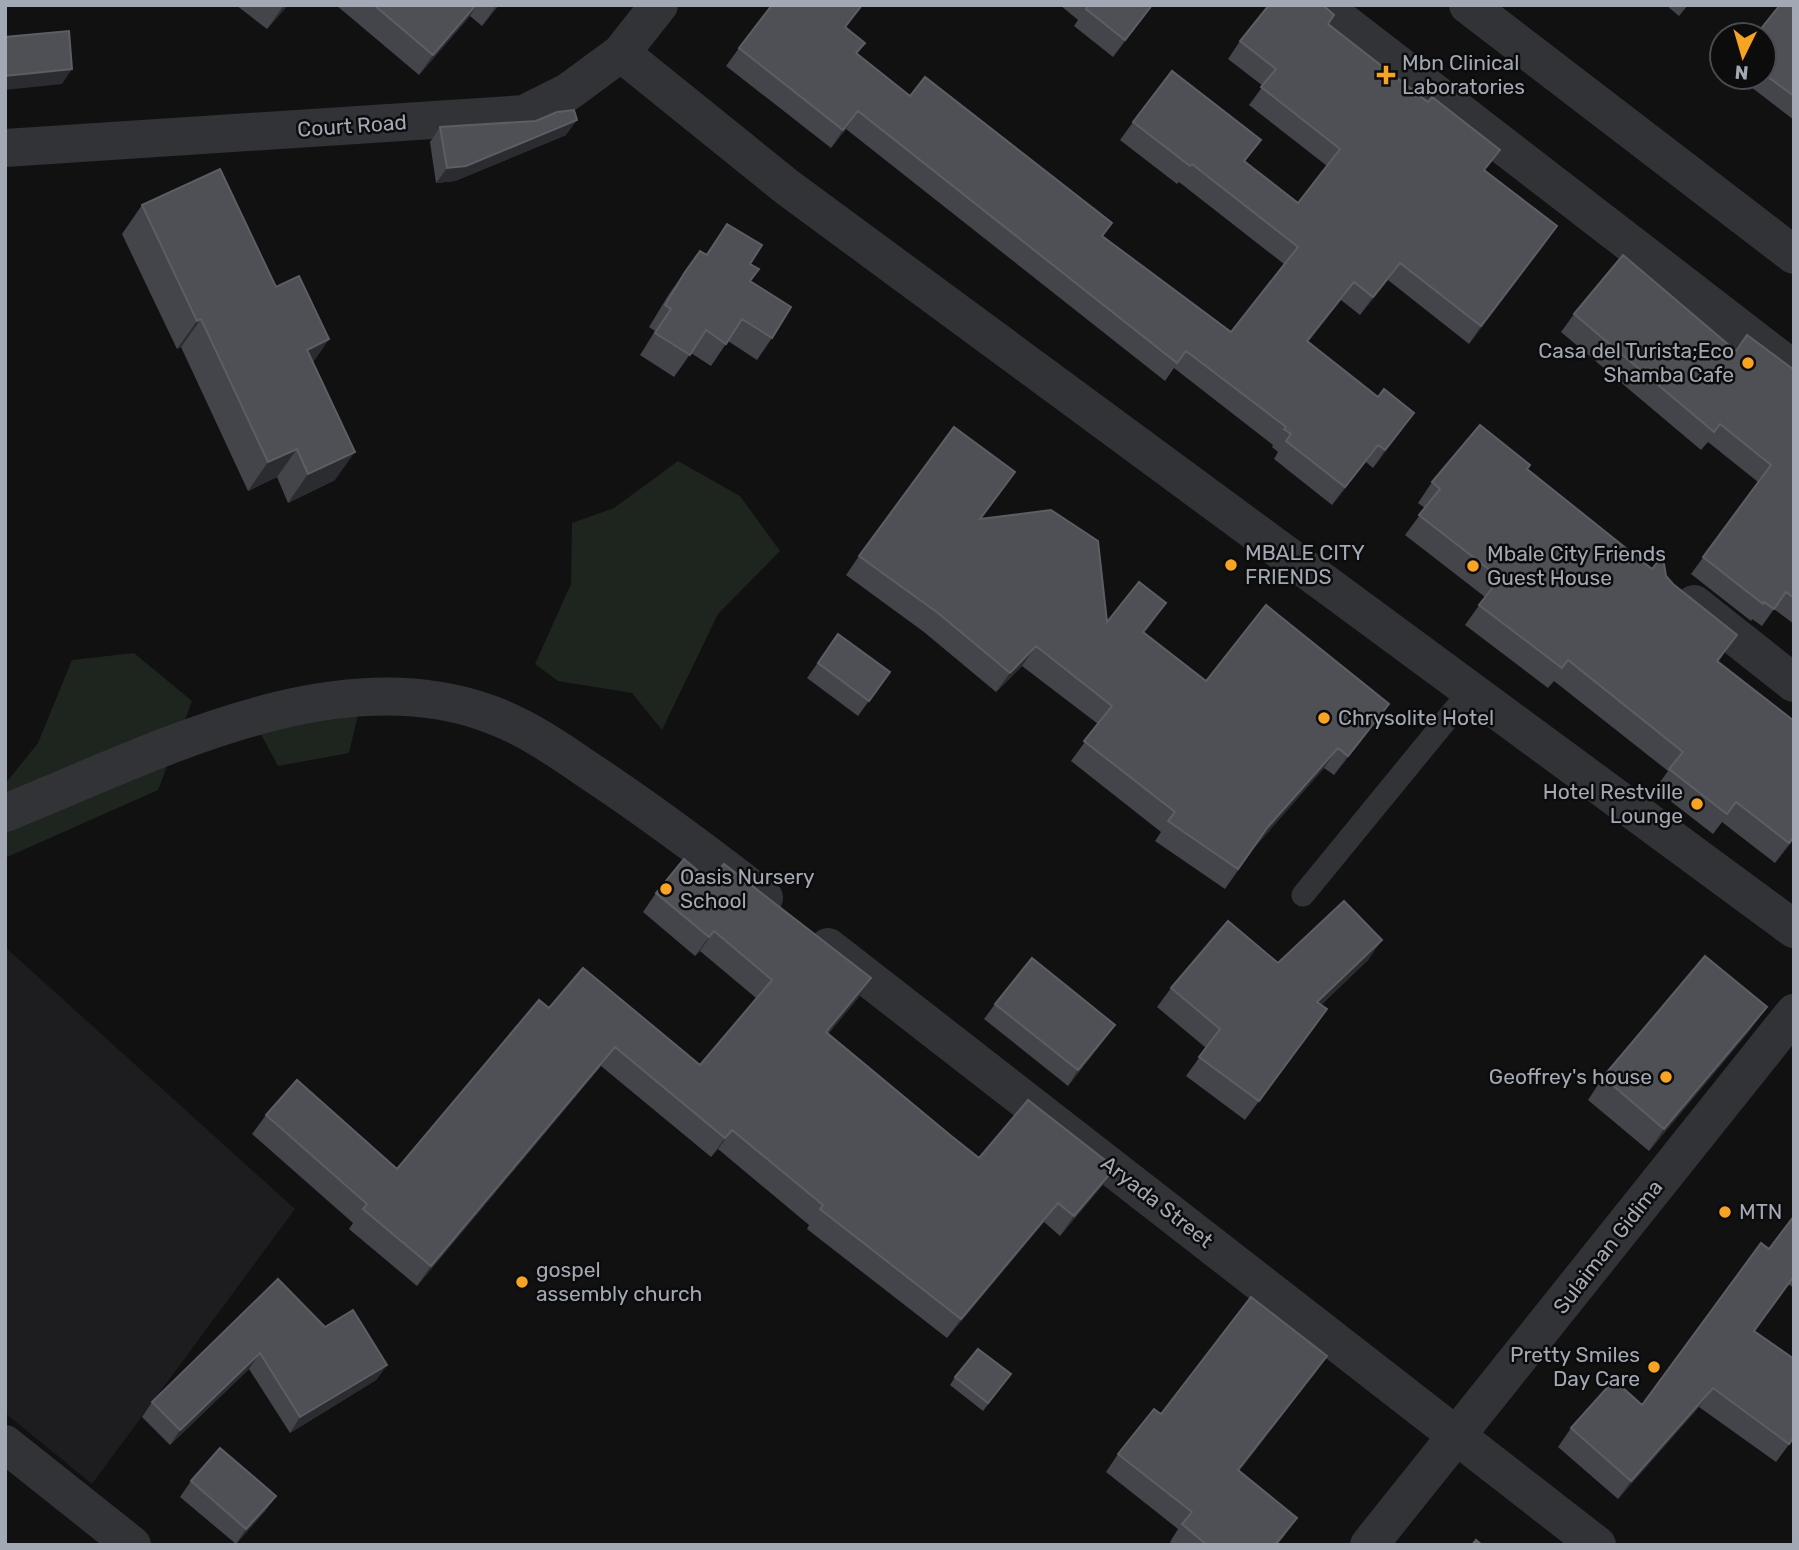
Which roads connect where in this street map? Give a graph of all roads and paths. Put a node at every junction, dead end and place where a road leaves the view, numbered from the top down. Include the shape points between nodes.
1 (659, 5) edge
2 (1321, 5) edge
3 (1468, 5) edge
4 (621, 53) junction
5 (5, 148) edge
6 (1794, 255) edge
7 (1794, 370) edge
8 (1672, 587) edge
9 (1794, 683) edge
10 (1470, 691) junction
11 (5, 813) edge
12 (1303, 895) dead end
13 (1794, 929) edge
14 (1794, 1013) edge
15 (1458, 1435) junction
16 (5, 1444) edge
17 (132, 1545) edge
18 (1369, 1545) edge
19 (1597, 1545) edge

1 - 4 street, Court Road
2 - 7 street
3 - 6 street
4 - 5 street, Court Road via 568,92 524,114
4 - 10 street via 787,187
8 - 9 street
10 - 12 lane
10 - 13 street
11 - 15 street, Aryada Street via 219,728 341,697 424,698 486,713 535,735 649,809
14 - 15 street, Sulaiman Gidima
15 - 18 street, Sulaiman Gidima
15 - 19 street, Aryada Street
16 - 17 street

